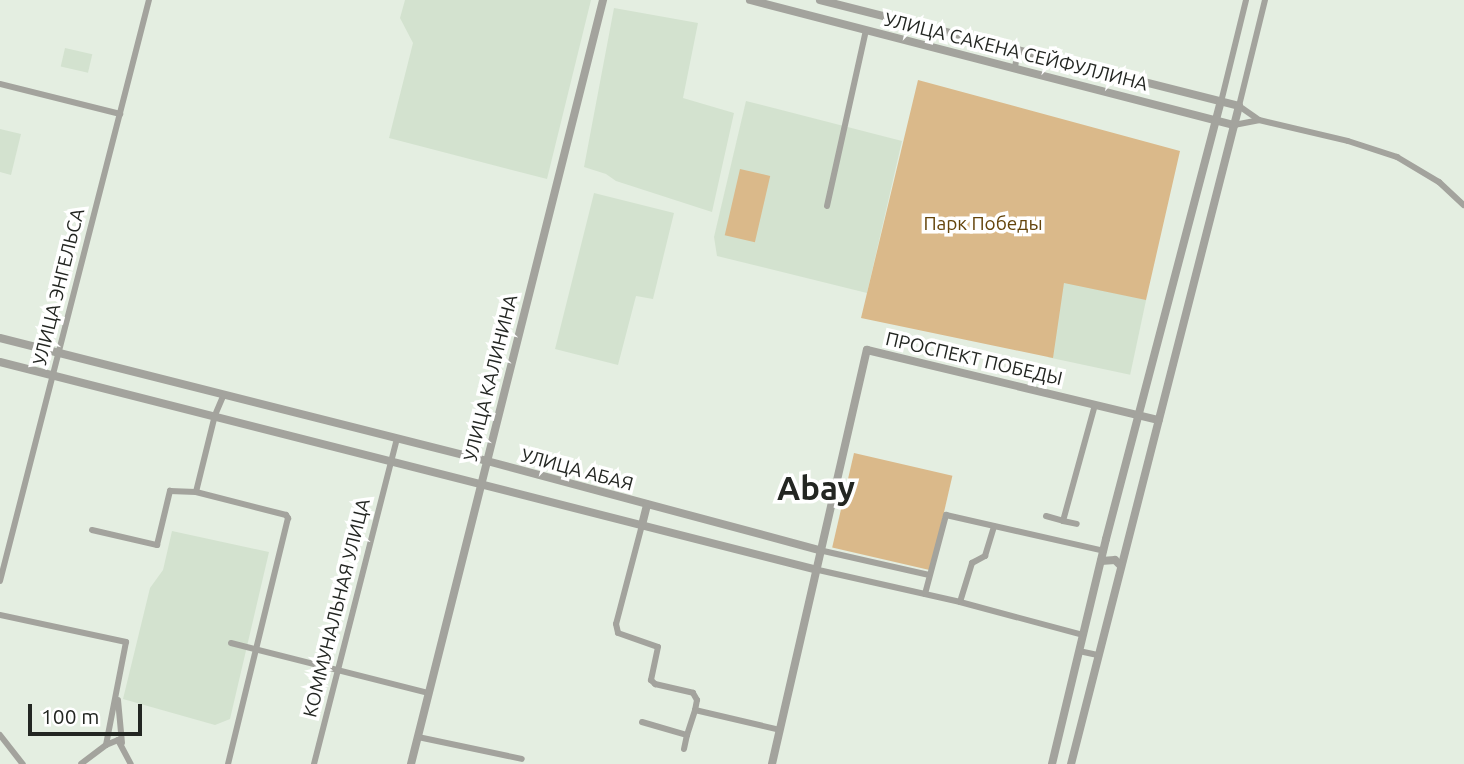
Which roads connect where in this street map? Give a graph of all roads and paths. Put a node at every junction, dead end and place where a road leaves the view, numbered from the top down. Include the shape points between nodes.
1 (149, 0) edge
2 (603, 0) edge
3 (750, 0) edge
4 (820, 0) edge
5 (1246, 0) edge
6 (1265, 0) edge
7 (866, 30) junction
8 (1018, 50) junction
9 (1015, 67) junction
10 (0, 84) edge
11 (1221, 102) junction
12 (1239, 106) junction
13 (120, 114) junction
14 (1216, 120) junction
15 (1259, 120) junction
16 (1234, 125) junction
17 (1464, 205) edge
18 (827, 206) dead end
19 (0, 338) edge
20 (59, 352) junction
21 (0, 362) edge
22 (54, 374) junction
23 (224, 394) junction
24 (1095, 405) junction
25 (215, 415) junction
26 (1139, 415) junction
27 (1159, 420) junction
28 (397, 438) junction
29 (392, 460) junction
30 (487, 461) junction
31 (482, 482) junction
32 (196, 492) junction
33 (647, 505) junction
34 (1046, 516) dead end
35 (1063, 521) junction
36 (1077, 524) dead end
37 (642, 525) junction
38 (994, 526) junction
39 (92, 530) dead end
40 (819, 550) junction
41 (1104, 551) junction
42 (1101, 561) junction
43 (1120, 565) junction
44 (814, 569) junction
45 (929, 575) junction
46 (0, 581) edge
47 (925, 594) junction
48 (960, 602) junction
49 (0, 615) edge
50 (1083, 635) junction
51 (231, 643) dead end
52 (254, 650) junction
53 (1079, 651) junction
54 (1098, 655) junction
55 (338, 670) junction
56 (428, 693) junction
57 (117, 694) junction
58 (695, 709) junction
59 (642, 722) dead end
60 (780, 730) junction
61 (0, 735) edge
62 (687, 735) junction
63 (418, 737) junction
64 (122, 743) junction
65 (106, 745) junction
66 (684, 749) dead end
67 (497, 754) junction
68 (522, 759) dead end
69 (23, 764) edge
70 (81, 764) edge
71 (131, 764) edge
72 (228, 764) edge
73 (314, 764) edge
74 (411, 764) edge
75 (494, 764) edge
76 (772, 764) edge
77 (1052, 764) edge
78 (1071, 764) edge

1 - 13 street, УЛИЦА ЭНГЕЛЬСА
2 - 30 street, УЛИЦА КАЛИНИНА
3 - 7 street, УЛИЦА САКЕНА СЕЙФУЛЛИНА
4 - 8 street, УЛИЦА САКЕНА СЕЙФУЛЛИНА
5 - 11 street
6 - 12 street
7 - 9 street, УЛИЦА САКЕНА СЕЙФУЛЛИНА
7 - 18 street
8 - 9 street
8 - 11 street, УЛИЦА САКЕНА СЕЙФУЛЛИНА
9 - 14 street, УЛИЦА САКЕНА СЕЙФУЛЛИНА
10 - 13 street
11 - 12 street, УЛИЦА САКЕНА СЕЙФУЛЛИНА
11 - 14 street
12 - 15 street
12 - 16 street
13 - 20 street, УЛИЦА ЭНГЕЛЬСА
14 - 16 street, УЛИЦА САКЕНА СЕЙФУЛЛИНА
14 - 26 street
15 - 16 street
15 - 17 street via 1396,157 1439,181
16 - 27 street
19 - 20 street, УЛИЦА АБАЯ
20 - 22 street, УЛИЦА ЭНГЕЛЬСА
20 - 23 street, УЛИЦА АБАЯ
21 - 22 street, УЛИЦА АБАЯ
22 - 25 street, УЛИЦА АБАЯ
22 - 46 street, УЛИЦА ЭНГЕЛЬСА
23 - 25 street
23 - 28 street, УЛИЦА АБАЯ
24 - 26 street, ПРОСПЕКТ ПОБЕДЫ
24 - 35 street
24 - 40 street, ПРОСПЕКТ ПОБЕДЫ via 867,350
25 - 29 street, УЛИЦА АБАЯ
25 - 32 street
26 - 27 street, ПРОСПЕКТ ПОБЕДЫ
26 - 41 street
27 - 43 street
28 - 29 street, КОММУНАЛЬНАЯ УЛИЦА
28 - 30 street, УЛИЦА АБАЯ
29 - 31 street, УЛИЦА АБАЯ
29 - 55 street, КОММУНАЛЬНАЯ УЛИЦА
30 - 31 street, УЛИЦА КАЛИНИНА
30 - 33 street, УЛИЦА АБАЯ
31 - 37 street, УЛИЦА АБАЯ
31 - 56 street, УЛИЦА КАЛИНИНА
32 - 39 street via 171,489 157,545
32 - 52 street via 288,516
33 - 37 street, УЛИЦА АБАЯ
33 - 40 street
34 - 35 street
35 - 36 street
37 - 44 street
37 - 58 street via 616,630 658,647 651,680 693,693
38 - 41 street
38 - 45 street via 946,515
38 - 48 street via 985,556 972,563
40 - 44 street, ПРОСПЕКТ ПОБЕДЫ
40 - 45 street
41 - 42 street
42 - 43 street via 1115,560
42 - 50 street
43 - 54 street
44 - 47 street
44 - 60 street, ПРОСПЕКТ ПОБЕДЫ
45 - 47 street
47 - 48 street
48 - 50 street
49 - 57 street via 122,639 127,646
50 - 53 street
51 - 52 street
52 - 55 street
52 - 72 street
53 - 54 street
53 - 77 street
54 - 78 street
55 - 56 street
55 - 73 street, КОММУНАЛЬНАЯ УЛИЦА
56 - 63 street, УЛИЦА КАЛИНИНА
57 - 64 street
57 - 65 street
58 - 60 street
58 - 62 street
59 - 62 street
60 - 76 street, ПРОСПЕКТ ПОБЕДЫ
61 - 69 street
62 - 66 street
63 - 67 street
63 - 74 street, УЛИЦА КАЛИНИНА
64 - 65 street via 115,739
64 - 71 street
65 - 70 street
67 - 68 street
67 - 75 street

